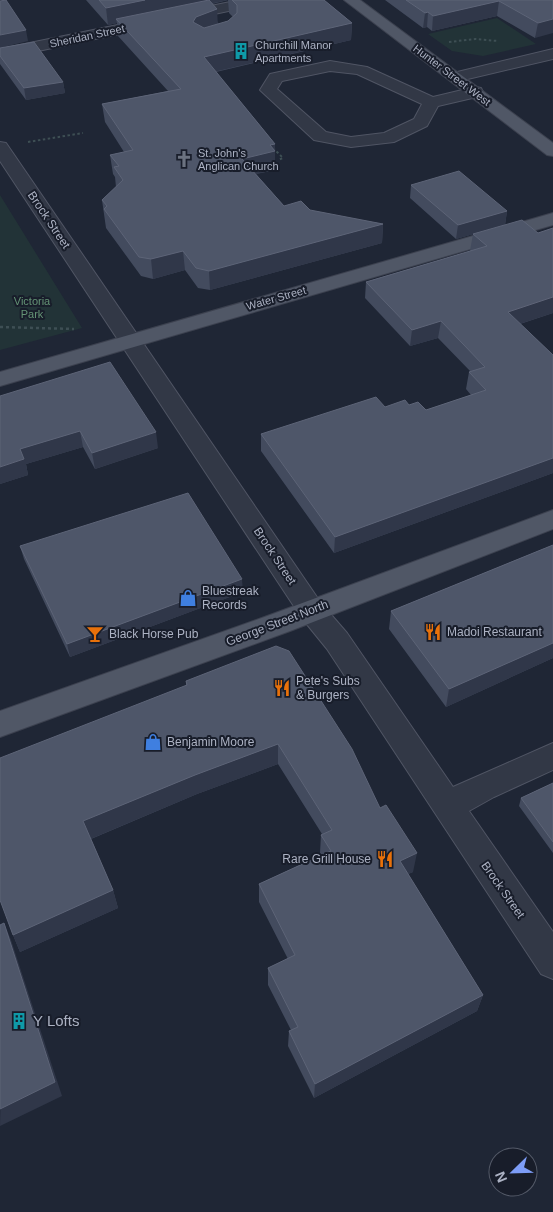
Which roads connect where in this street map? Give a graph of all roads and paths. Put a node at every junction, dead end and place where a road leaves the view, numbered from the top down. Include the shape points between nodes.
1 (262, 0) edge
2 (351, 0) edge
3 (213, 10) junction
4 (228, 23) edge
5 (501, 41) dead end
6 (442, 42) dead end
7 (0, 54) edge
8 (553, 54) edge
9 (455, 76) junction
10 (475, 92) junction
11 (431, 102) junction
12 (83, 133) dead end
13 (271, 146) edge
14 (0, 148) edge
15 (553, 151) edge
16 (278, 160) dead end
17 (553, 218) edge
18 (0, 327) edge
19 (83, 330) dead end
20 (131, 340) junction
21 (0, 379) edge
22 (553, 519) edge
23 (311, 610) junction
24 (0, 724) edge
25 (553, 756) edge
26 (447, 807) junction
27 (553, 962) edge

1 - 3 street, Sheridan Street
2 - 9 main road, Hunter Street West
3 - 4 street
3 - 7 street, Sheridan Street
5 - 6 path
8 - 9 street
9 - 10 main road, Hunter Street West
10 - 11 street
10 - 15 main road, Hunter Street West
11 - 11 street via 421,122 388,138 351,142 320,136 268,90 276,77 330,66 361,70
12 - 14 path
13 - 16 path via 283,158
14 - 20 street, Brock Street
17 - 20 main road, Water Street
18 - 19 path
20 - 21 main road, Water Street
20 - 23 street, Brock Street
22 - 23 main road, George Street North
23 - 24 main road, George Street North
23 - 26 street, Brock Street via 337,641
25 - 26 street
26 - 27 street, Brock Street

